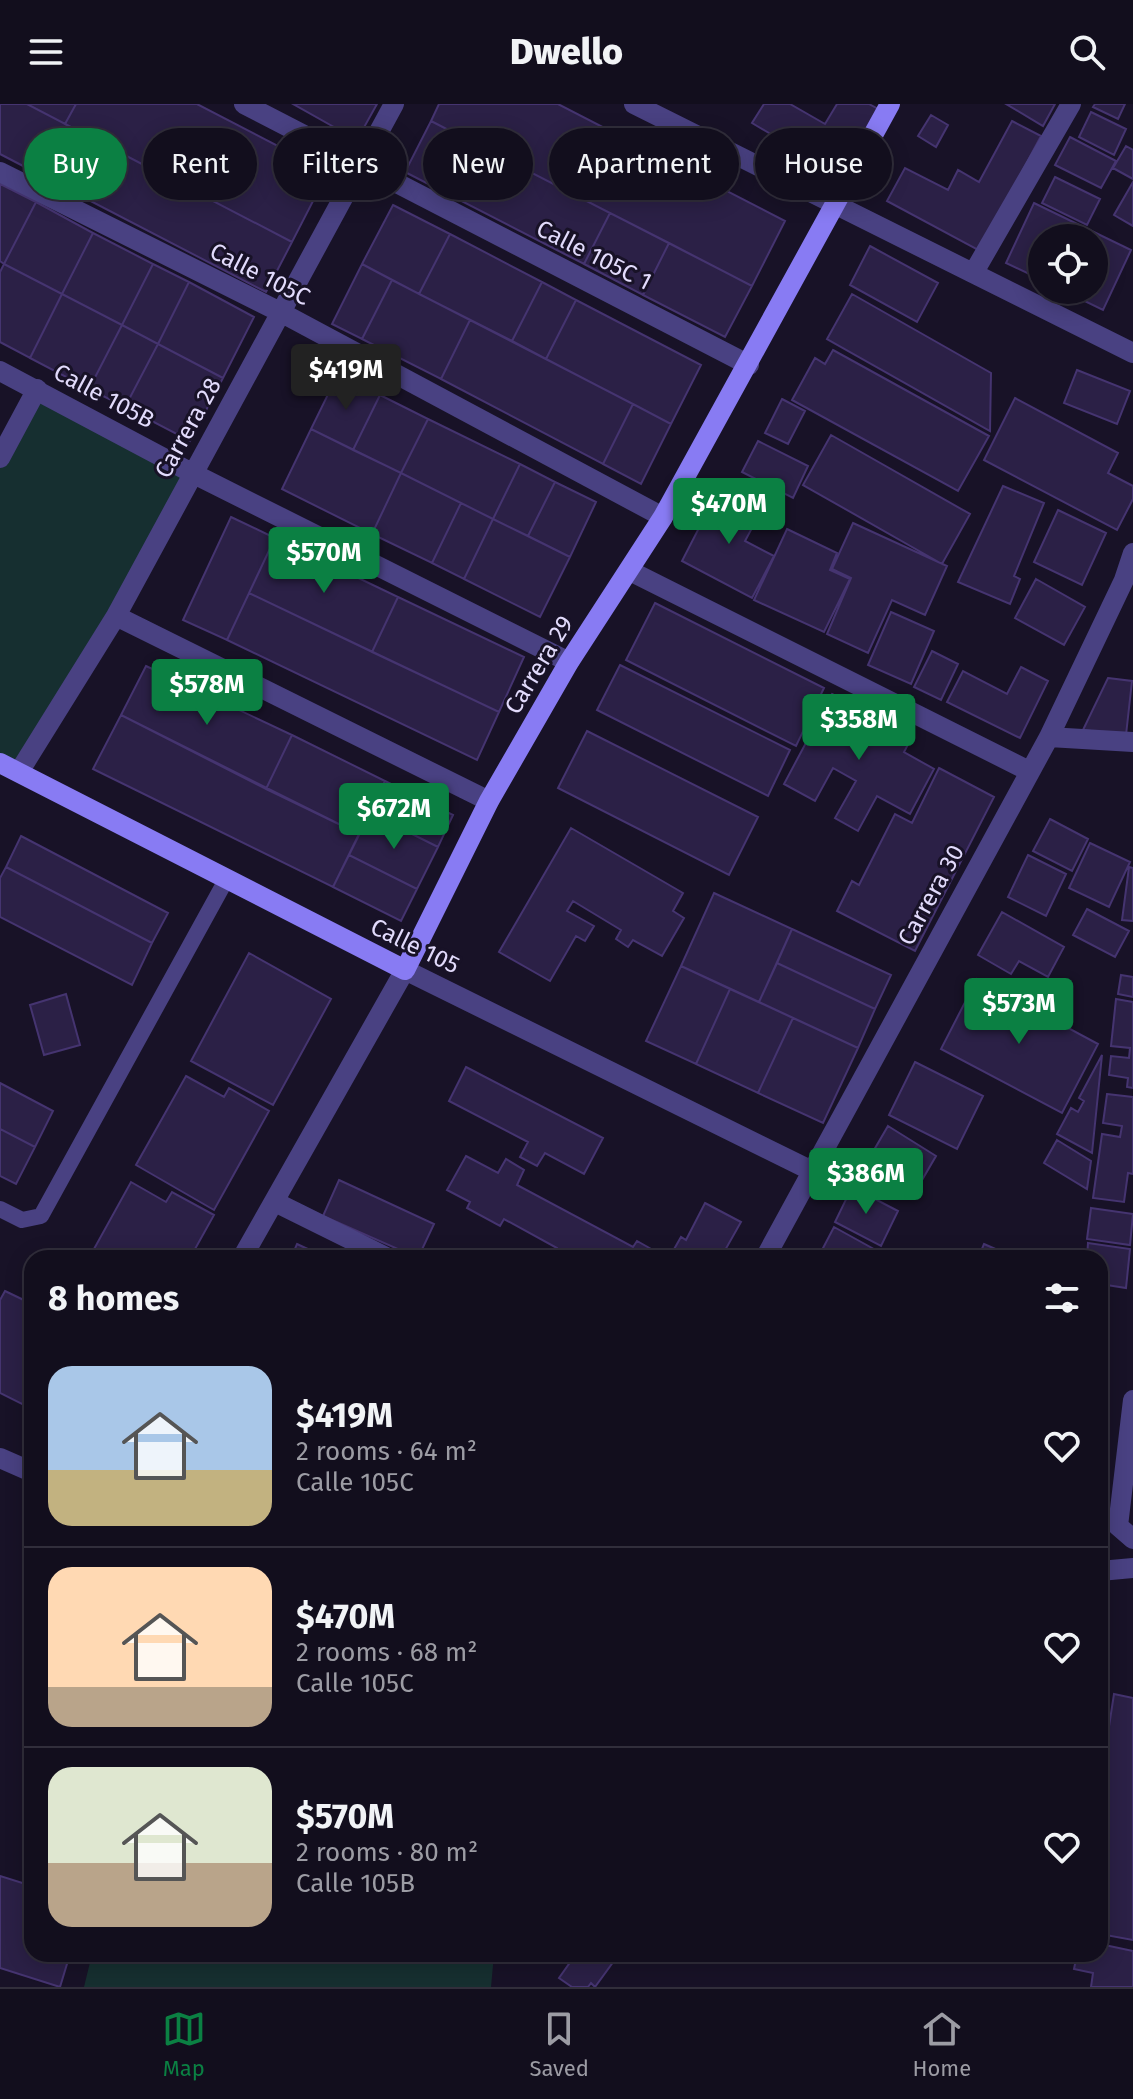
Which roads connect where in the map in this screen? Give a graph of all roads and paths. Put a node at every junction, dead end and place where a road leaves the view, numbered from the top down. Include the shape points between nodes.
1 (244, 104) edge
2 (394, 104) edge
3 (634, 104) edge
4 (890, 104) edge
5 (1071, 104) edge
6 (291, 128) edge
7 (381, 128) edge
8 (0, 172) edge
9 (407, 187) edge
10 (343, 200) edge
11 (836, 205) junction
12 (974, 272) junction
13 (282, 313) junction
14 (1133, 353) edge
15 (749, 365) junction
16 (0, 371) edge
17 (37, 389) junction
18 (0, 458) edge
19 (192, 473) junction
20 (663, 517) junction
21 (1133, 553) edge
22 (630, 571) junction
23 (116, 616) junction
24 (569, 662) junction
25 (1049, 737) junction
26 (1133, 742) edge
27 (10, 768) edge
28 (1029, 771) junction
29 (489, 801) junction
30 (226, 880) junction
31 (405, 970) junction
32 (810, 1170) junction
33 (275, 1202) junction
34 (0, 1209) edge
35 (247, 1250) edge
36 (372, 1250) edge
37 (769, 1250) edge
38 (1133, 1400) edge
39 (0, 1458) edge
40 (24, 1468) edge
41 (1126, 1533) edge
42 (1133, 1568) edge
43 (1108, 1570) edge

1 - 6 street, Calle 105C 1
2 - 7 street, Carrera 28
3 - 11 street
4 - 11 street, Carrera 29
5 - 12 street
8 - 13 street, Calle 105C
9 - 15 street, Calle 105C 1
10 - 13 street, Carrera 28
11 - 12 street
11 - 15 street, Carrera 29
12 - 14 street
13 - 19 street, Carrera 28
13 - 20 street, Calle 105C
15 - 20 street, Carrera 29
16 - 17 street, Calle 105B
17 - 18 street
17 - 19 street, Calle 105B
19 - 23 street, Carrera 28
19 - 24 street, Calle 105B
20 - 22 street, Carrera 29
21 - 25 street, Carrera 30
22 - 24 street, Carrera 29
22 - 28 street
23 - 27 street, Carrera 28
23 - 29 street
24 - 29 street, Carrera 29
25 - 26 street
25 - 28 street, Carrera 30
27 - 30 street, Calle 105
28 - 32 street, Carrera 30
29 - 31 street, Carrera 29
30 - 31 street, Calle 105
30 - 34 lane via 41,1216 22,1220
31 - 32 street, Calle 105
31 - 33 street, Carrera 29
32 - 37 street, Carrera 30
33 - 35 street, Carrera 29
33 - 36 street
38 - 41 street
39 - 40 street
42 - 43 street

